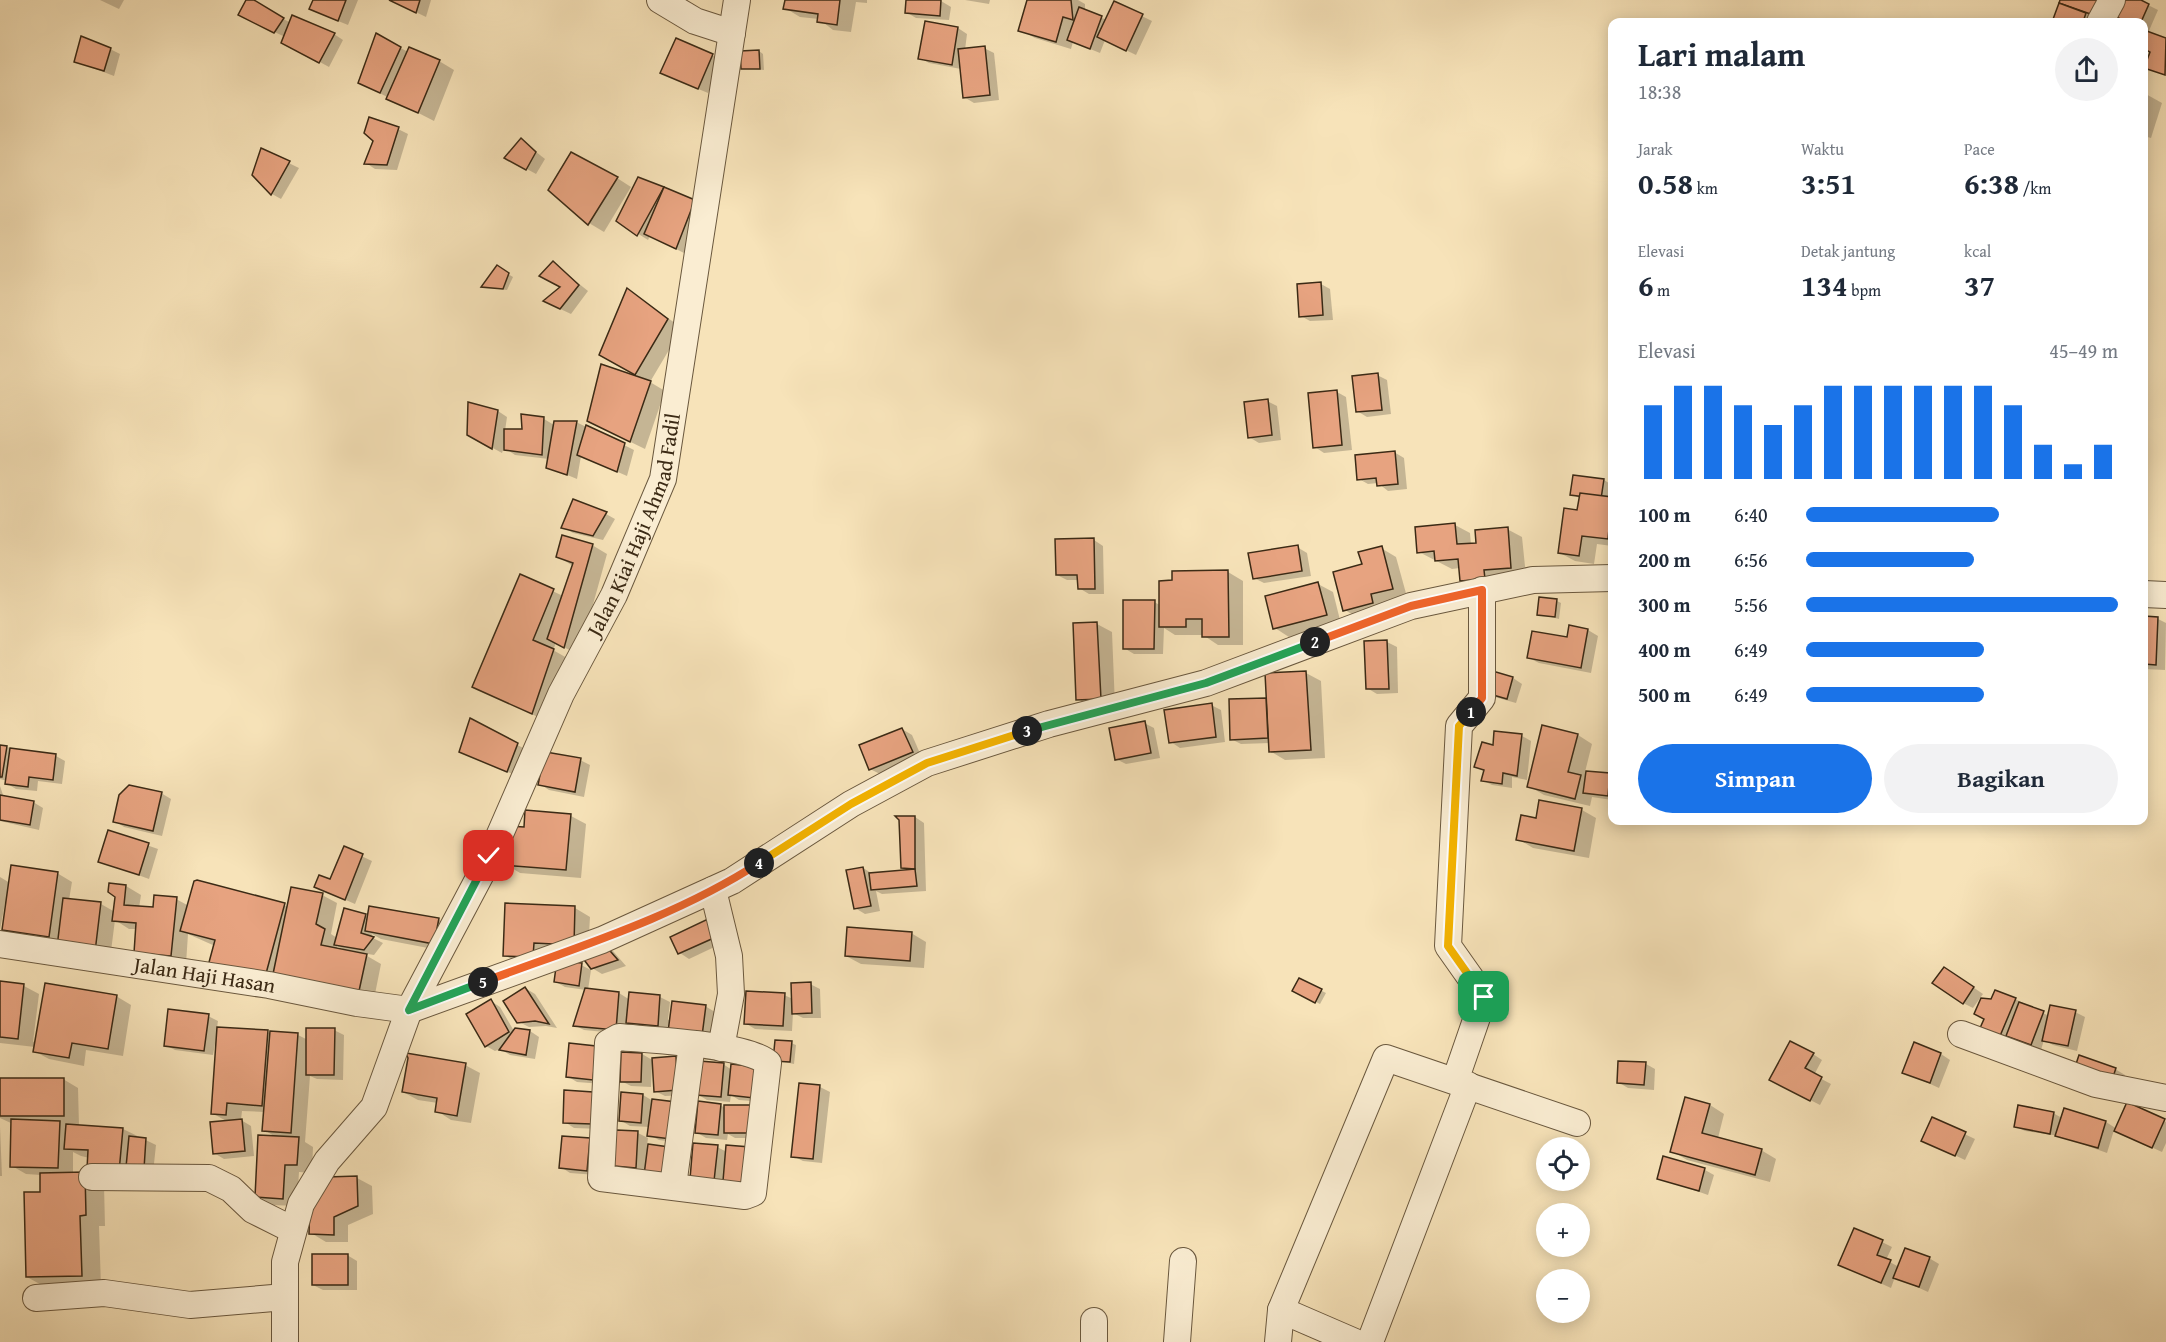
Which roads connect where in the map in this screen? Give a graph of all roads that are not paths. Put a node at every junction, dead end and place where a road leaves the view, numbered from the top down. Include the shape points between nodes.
1 (660, 0) edge
2 (737, 0) edge
3 (2112, 0) edge
4 (2102, 18) edge
5 (732, 33) junction
6 (1608, 578) edge
7 (1482, 590) junction
8 (2148, 594) edge
9 (2166, 595) edge
10 (713, 890) junction
11 (0, 944) edge
12 (409, 1010) junction
13 (1960, 1034) dead end
14 (692, 1044) junction
15 (721, 1048) junction
16 (1462, 1083) junction
17 (2166, 1098) edge
18 (1577, 1123) dead end
19 (93, 1177) dead end
20 (673, 1186) junction
21 (293, 1230) junction
22 (1184, 1262) dead end
23 (285, 1297) junction
24 (36, 1298) dead end
25 (1281, 1310) junction
26 (285, 1342) edge
27 (1177, 1342) edge
28 (1278, 1342) edge
29 (1355, 1342) edge
30 (1370, 1342) edge

1 - 5 street via 695,21
2 - 5 street, Jalan Kiai Haji Ahmad Fadil
3 - 4 street
5 - 12 street, Jalan Kiai Haji Ahmad Fadil via 663,479 614,595 561,694 489,856
6 - 7 street via 1533,580
7 - 10 street via 1411,606 1206,683 1049,724 927,763 851,804
7 - 16 street via 1482,698 1459,726 1448,946 1484,997
8 - 9 street
10 - 12 street via 602,940
10 - 15 street via 729,956 731,994
11 - 12 street, Jalan Haji Hasan
12 - 21 street, Jalan Kiai Haji Ahmad Fadil via 374,1107 327,1161 301,1204
13 - 17 street via 2096,1084
14 - 15 street
14 - 20 street
14 - 20 street via 619,1037 608,1043 599,1174 604,1180
15 - 20 street via 768,1063 754,1190 745,1196
16 - 18 street
16 - 25 street via 1386,1058
16 - 30 street
19 - 21 street via 209,1178 231,1189 253,1210
21 - 23 street, Jalan Kiai Haji Ahmad Fadil via 285,1262
22 - 27 street
23 - 24 street via 190,1305 104,1293
23 - 26 street, Jalan Kiai Haji Ahmad Fadil
25 - 28 street
25 - 29 street

